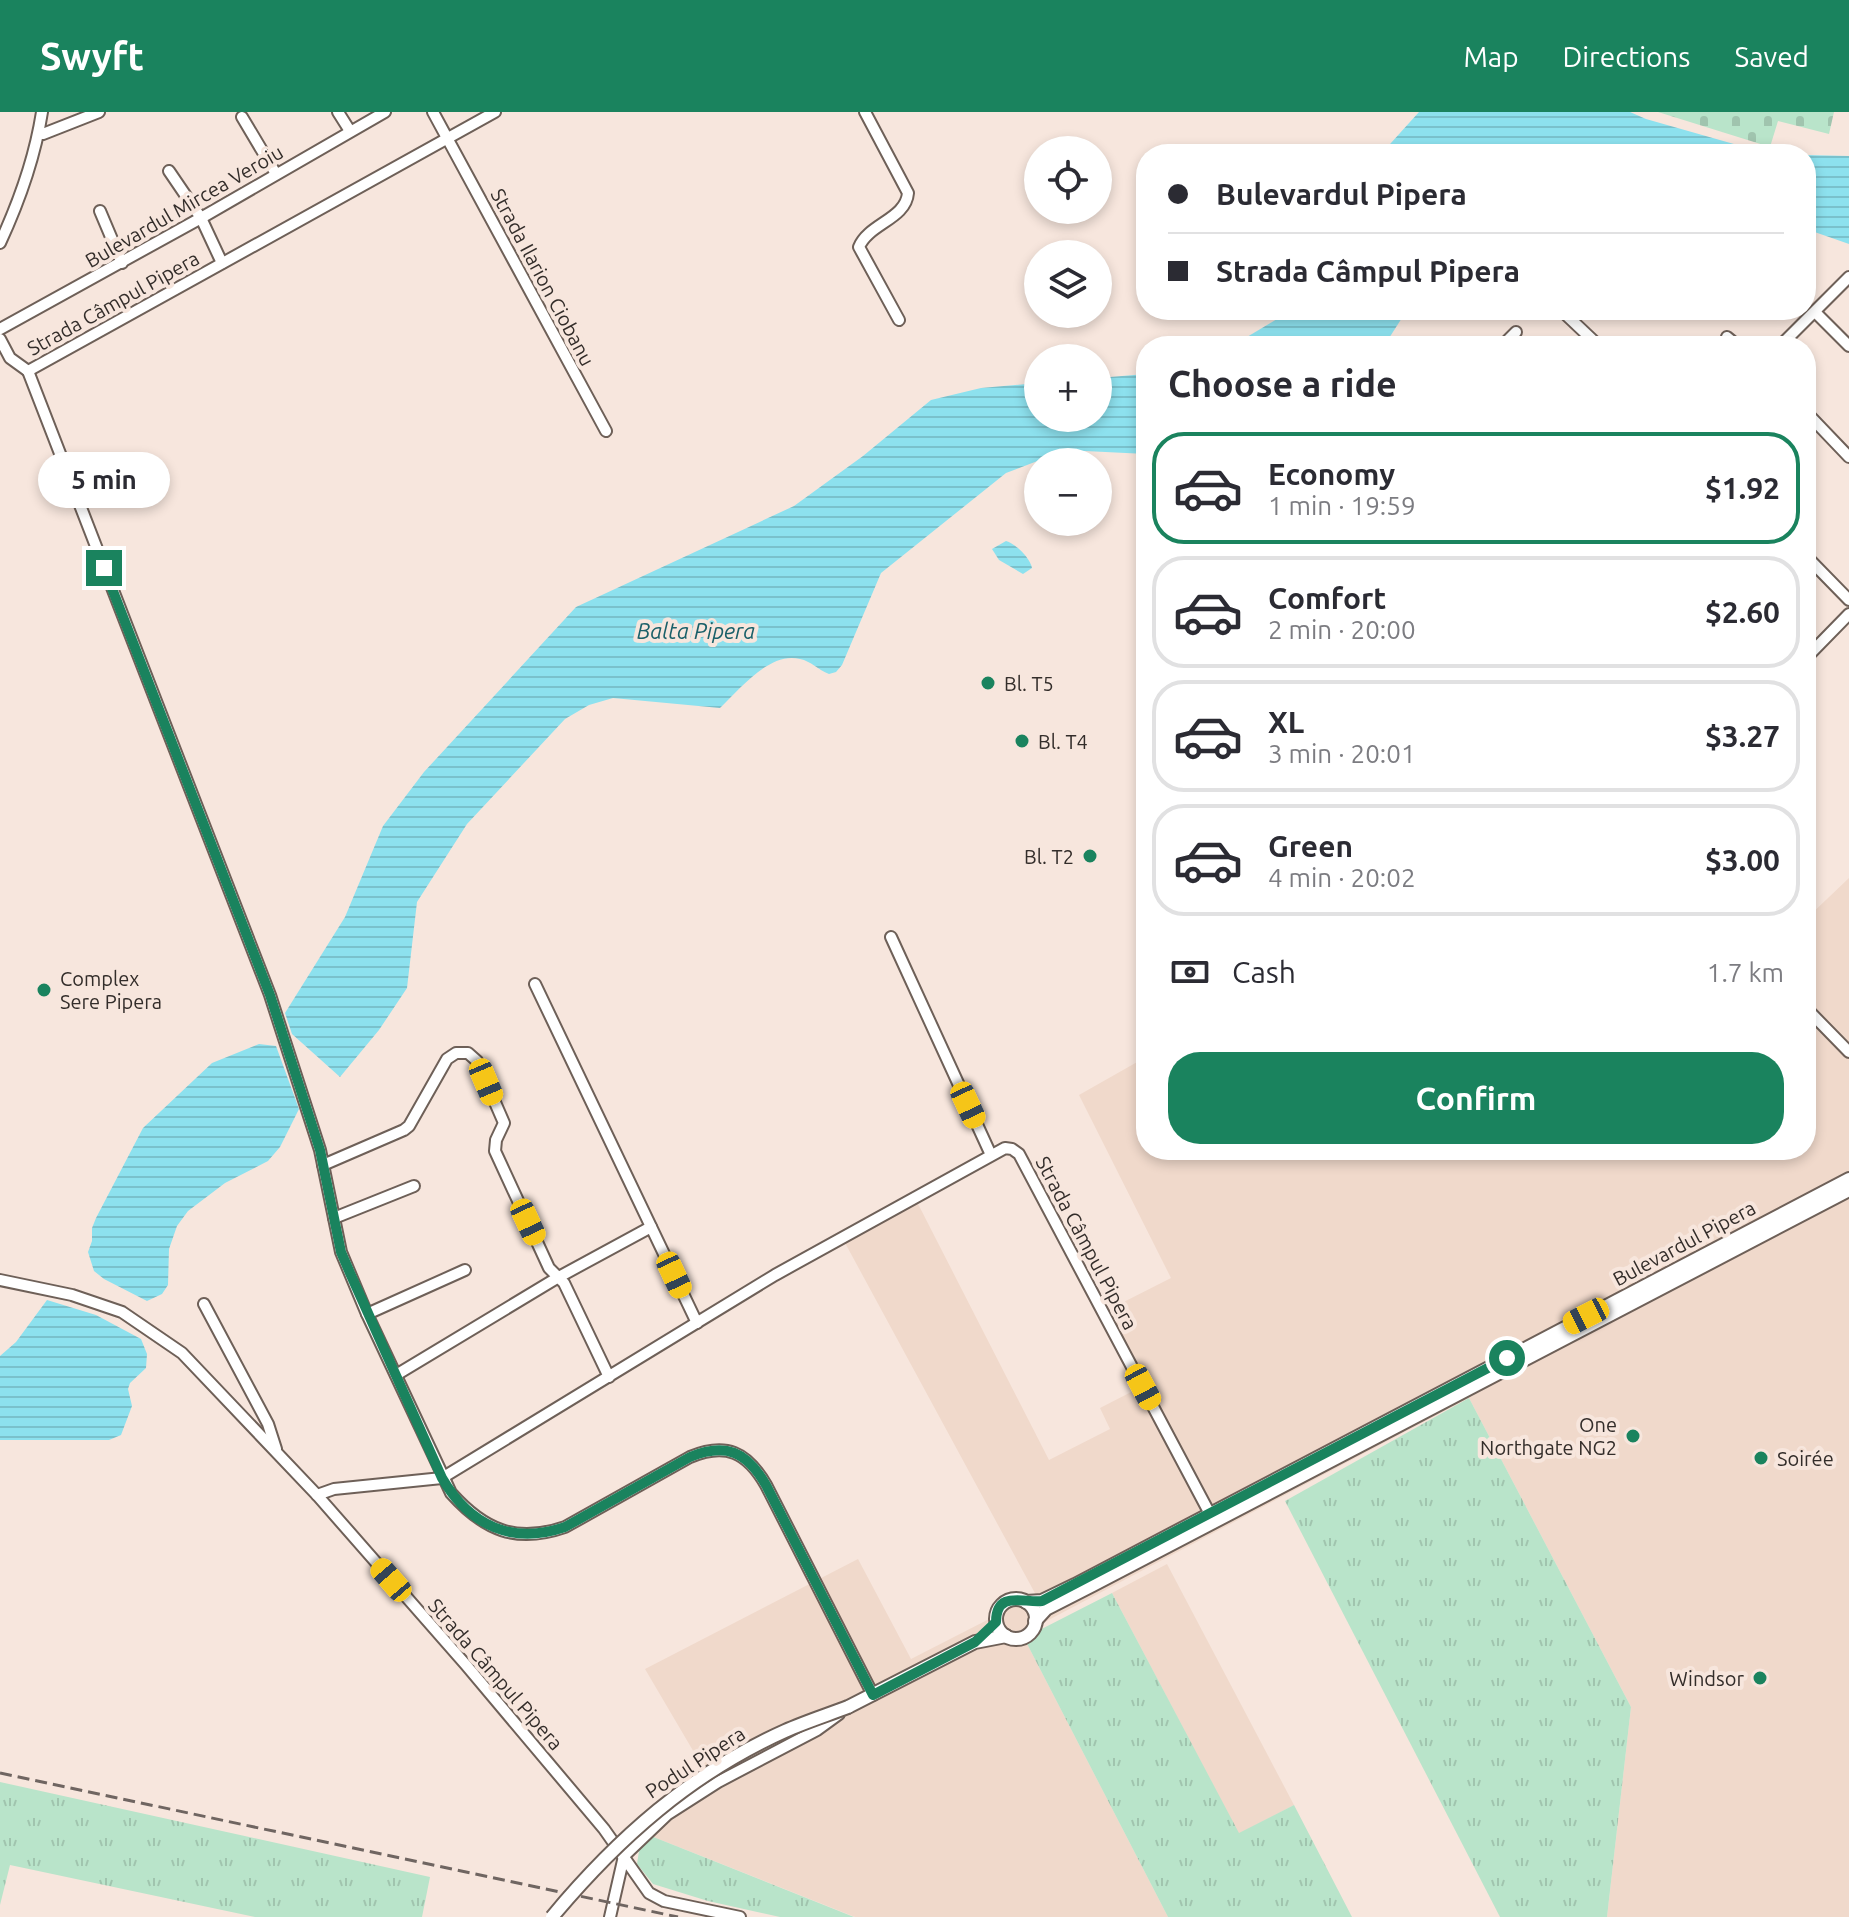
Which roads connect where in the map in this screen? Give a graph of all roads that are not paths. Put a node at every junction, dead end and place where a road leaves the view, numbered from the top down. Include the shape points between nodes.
1 (42, 112) edge
2 (99, 112) edge
3 (338, 112) edge
4 (385, 112) edge
5 (433, 112) edge
6 (495, 112) edge
7 (865, 112) edge
8 (242, 117) dead end
9 (350, 131) junction
10 (39, 132) junction
11 (449, 138) junction
12 (169, 171) dead end
13 (276, 174) junction
14 (100, 211) dead end
15 (201, 218) junction
16 (0, 243) edge
17 (122, 263) junction
18 (222, 263) junction
19 (1849, 277) edge
20 (1816, 311) edge
21 (1816, 313) edge
22 (899, 320) dead end
23 (1572, 320) edge
24 (1807, 320) edge
25 (0, 329) edge
26 (1516, 332) dead end
27 (1512, 336) edge
28 (1588, 336) edge
29 (1790, 336) edge
30 (0, 339) edge
31 (1849, 346) edge
32 (28, 371) junction
33 (1816, 422) edge
34 (606, 431) dead end
35 (1849, 457) edge
36 (1816, 566) edge
37 (1849, 600) edge
38 (1849, 614) edge
39 (1816, 648) edge
40 (891, 937) dead end
41 (535, 984) dead end
42 (1816, 1018) edge
43 (1849, 1052) edge
44 (991, 1155) junction
45 (323, 1165) junction
46 (1849, 1179) edge
47 (414, 1186) dead end
48 (1849, 1190) edge
49 (334, 1218) junction
50 (651, 1227) junction
51 (465, 1270) dead end
52 (557, 1278) junction
53 (0, 1280) edge
54 (204, 1304) dead end
55 (367, 1314) junction
56 (697, 1323) junction
57 (396, 1375) junction
58 (609, 1377) junction
59 (277, 1452) junction
60 (442, 1478) junction
61 (317, 1495) junction
62 (1210, 1514) junction
63 (1026, 1602) junction
64 (1035, 1621) junction
65 (996, 1622) junction
66 (1006, 1636) junction
67 (975, 1642) junction
68 (873, 1695) junction
69 (848, 1707) junction
70 (624, 1856) junction
71 (552, 1917) edge
72 (610, 1917) edge
73 (740, 1917) edge

1 - 10 street
2 - 10 street
3 - 9 street
4 - 9 street, Bulevardul Mircea Veroiu
5 - 11 street, Strada Ilarion Ciobanu
6 - 11 street, Strada Câmpul Pipera
7 - 22 street via 908,193 904,207 864,237 859,247
8 - 13 street
9 - 13 street, Bulevardul Mircea Veroiu
10 - 16 street via 16,210
11 - 18 street, Strada Câmpul Pipera
11 - 34 street, Strada Ilarion Ciobanu
12 - 15 street
13 - 15 street, Bulevardul Mircea Veroiu
14 - 17 street
15 - 17 street, Bulevardul Mircea Veroiu
15 - 18 street
17 - 25 street, Bulevardul Mircea Veroiu
18 - 32 street, Strada Câmpul Pipera
19 - 20 street
21 - 31 street
23 - 28 street
24 - 29 street
26 - 27 street
30 - 32 street via 10,358
32 - 45 street, Strada Câmpul Pipera via 270,995
33 - 35 street
36 - 37 street
38 - 39 street
40 - 44 street
41 - 50 street
42 - 43 street
44 - 56 street
44 - 62 street, Strada Câmpul Pipera via 1005,1148 1019,1154
45 - 49 street, Strada Câmpul Pipera
45 - 52 street via 404,1130 447,1059 468,1053 477,1061 504,1123 495,1151
46 - 62 main road, Bulevardul Pipera
47 - 49 street
48 - 64 main road, Bulevardul Pipera via 1046,1609
49 - 55 street, Strada Câmpul Pipera via 341,1252
50 - 52 street
50 - 56 street
51 - 55 street
52 - 57 street
52 - 58 street
53 - 59 street, Strada Câmpul Pipera via 122,1312 193,1362
54 - 59 street via 268,1424
55 - 57 street, Strada Câmpul Pipera
56 - 58 street
57 - 60 street, Strada Câmpul Pipera
58 - 60 street
59 - 61 street, Strada Câmpul Pipera
60 - 61 street
60 - 68 street, Strada Câmpul Pipera via 463,1506 498,1531 531,1535 565,1527 707,1450 736,1453 766,1485
61 - 70 street, Strada Câmpul Pipera
62 - 63 main road, Bulevardul Pipera via 1042,1601
63 - 64 main road
63 - 65 main road via 1004,1603
64 - 66 main road via 1022,1637
65 - 66 main road
65 - 67 main road
66 - 67 main road
67 - 68 main road
68 - 69 main road
69 - 70 street via 668,1814
69 - 71 main road, Podul Pipera, bridge via 764,1740 686,1787 603,1858
70 - 72 street
70 - 73 street, Strada Câmpul Pipera via 656,1898

